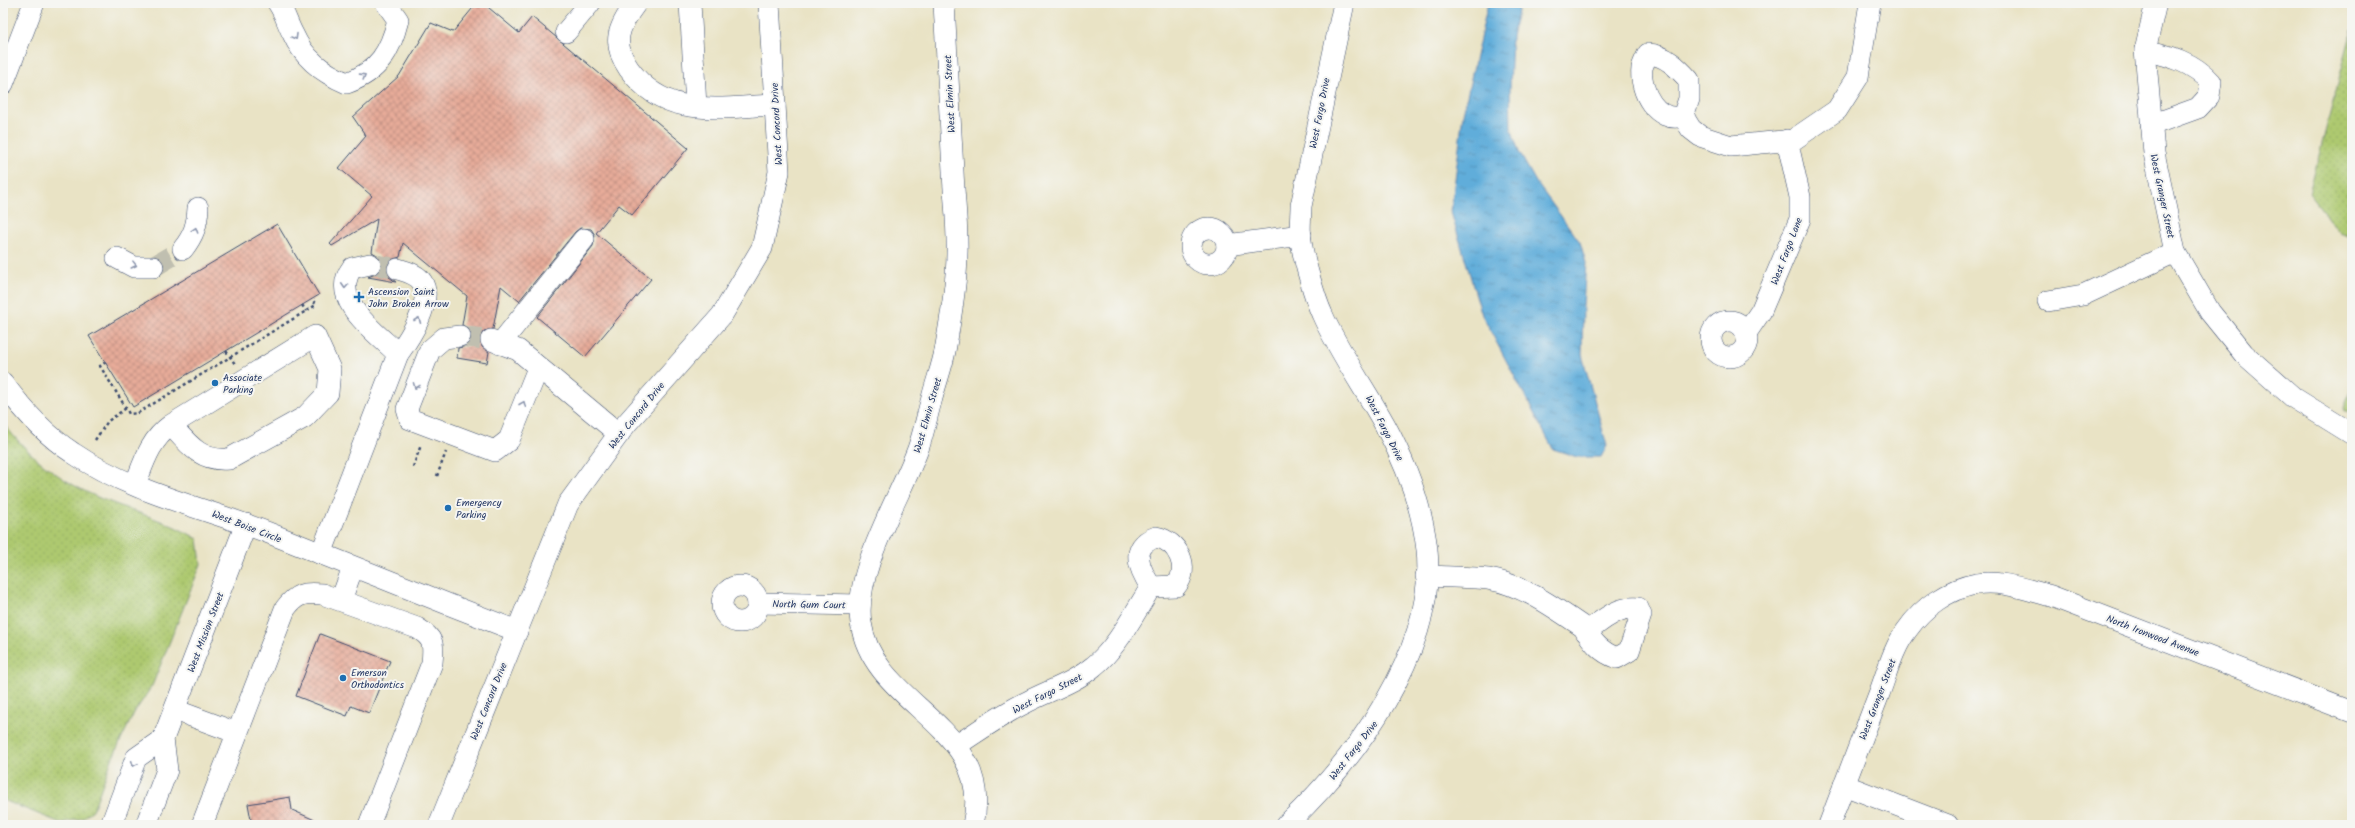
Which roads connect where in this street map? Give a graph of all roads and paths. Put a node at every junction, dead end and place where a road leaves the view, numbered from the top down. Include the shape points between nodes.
1 (34, 3) edge
2 (278, 3) edge
3 (386, 3) edge
4 (590, 3) edge
5 (636, 3) edge
6 (690, 3) edge
7 (769, 3) edge
8 (944, 3) edge
9 (1343, 3) edge
10 (1870, 3) edge
11 (2156, 3) edge
12 (566, 32) dead end
13 (2145, 50) junction
14 (3, 84) edge
15 (775, 105) junction
16 (696, 106) junction
17 (1683, 116) dead end
18 (2151, 125) junction
19 (1787, 140) junction
20 (198, 208) dead end
21 (1301, 235) junction
22 (584, 239) dead end
23 (1227, 245) dead end
24 (183, 249) tunnel mouth
25 (2175, 252) junction
26 (117, 258) dead end
27 (370, 264) tunnel mouth
28 (153, 267) tunnel mouth
29 (398, 269) tunnel mouth
30 (312, 299) dead end
31 (2048, 301) dead end
32 (302, 305) dead end
33 (306, 312) junction
34 (1746, 333) dead end
35 (460, 336) tunnel mouth
36 (398, 354) junction
37 (106, 362) dead end
38 (538, 368) junction
39 (3, 383) edge
40 (126, 408) junction
41 (171, 425) junction
42 (619, 434) junction
43 (2352, 434) edge
44 (95, 440) dead end
45 (422, 444) dead end
46 (446, 453) dead end
47 (413, 467) dead end
48 (437, 476) dead end
49 (135, 485) junction
50 (246, 524) junction
51 (321, 554) junction
52 (353, 567) junction
53 (1426, 576) junction
54 (1151, 588) dead end
55 (1951, 592) joint
56 (341, 600) junction
57 (758, 603) dead end
58 (860, 605) junction
59 (517, 631) junction
60 (1586, 632) dead end
61 (175, 710) junction
62 (2352, 712) edge
63 (237, 733) junction
64 (163, 739) junction
65 (957, 745) junction
66 (1844, 785) junction
67 (111, 825) edge
68 (146, 825) edge
69 (202, 825) edge
70 (369, 825) edge
71 (439, 825) edge
72 (973, 825) edge
73 (1286, 825) edge
74 (1829, 825) edge
75 (1948, 825) edge

1 - 14 street
2 -> 3 street via 285,13 292,34 307,56 327,75 347,83 363,77 376,66 393,41 398,20
4 - 12 street
5 - 16 street via 618,35 620,56 640,84 658,97 681,105
6 - 16 street
7 - 15 street, West Concord Drive
8 - 58 street, West Elmin Street via 957,255 945,352 918,448 867,568
9 - 21 street, West Fargo Drive via 1301,206
10 - 19 street via 1858,77 1837,110 1793,140
11 - 13 street, West Granger Street
13 - 18 street, West Granger Street
13 - 18 street via 2172,57 2200,70 2211,82 2209,96 2198,108
15 - 16 street
15 - 42 street, West Concord Drive via 779,172 762,248 722,315
17 - 19 street via 1691,129 1700,136 1731,146
18 - 25 street, West Granger Street via 2154,153
19 - 34 street, West Fargo Lane via 1800,197 1800,219 1761,311
24 -> 20 street via 193,237
21 - 23 street
21 - 53 street, West Fargo Drive via 1322,313 1386,427 1413,483 1427,550
22 - 38 street via 496,342 518,350
25 - 31 street, West Granger Street via 2083,295
25 - 43 street via 2210,312 2244,354 2294,398
26 -> 28 street via 134,267
27 -> 36 street via 352,268 346,275 345,295 351,307
36 -> 29 street via 411,338 426,294 423,283 414,274
30 - 33 path via 316,306
32 - 33 path
33 - 40 path via 138,413 129,414
35 -> 38 street via 444,338 430,350 407,409 410,419 495,451 509,440
36 - 51 street
37 - 40 path via 100,366
38 - 42 street
39 - 49 street, West Boise Circle via 37,424 73,454
40 - 44 path via 108,421
41 - 41 street via 244,380 315,336 330,368 328,393 305,417 229,459 219,460 197,453
41 - 49 street via 151,444
42 - 59 street, West Concord Drive via 568,504
45 - 47 path
46 - 48 path
49 - 50 street, West Boise Circle
50 - 51 street, West Boise Circle
50 - 61 street, West Mission Street
51 - 52 street, West Boise Circle
52 - 56 street
52 - 59 street, West Boise Circle
53 - 60 street via 1489,579 1518,588 1552,605 1583,627
53 - 73 street, West Fargo Drive via 1426,592 1415,642 1378,717 1315,798
54 - 65 street, West Fargo Street via 1111,649 1095,666 1077,679 1046,692 998,718
55 - 62 street, North Ironwood Avenue via 1976,584 1994,583 2051,596
55 - 66 street, West Granger Street via 1923,610 1906,631 1892,660
56 - 63 street via 307,592 294,597 285,609
56 - 70 street via 417,628 429,635 434,647 432,663
57 - 58 street, North Gum Court
58 - 65 street, West Elmin Street via 861,624 867,644 880,669 941,726
59 - 71 street, West Concord Drive
61 - 63 street
61 - 64 street, West Mission Street
63 - 69 street
64 -> 67 street via 136,758
64 - 68 street, West Mission Street via 167,770
65 - 72 street, West Elmin Street via 971,770 976,791
66 - 74 street, West Granger Street
66 - 75 street

